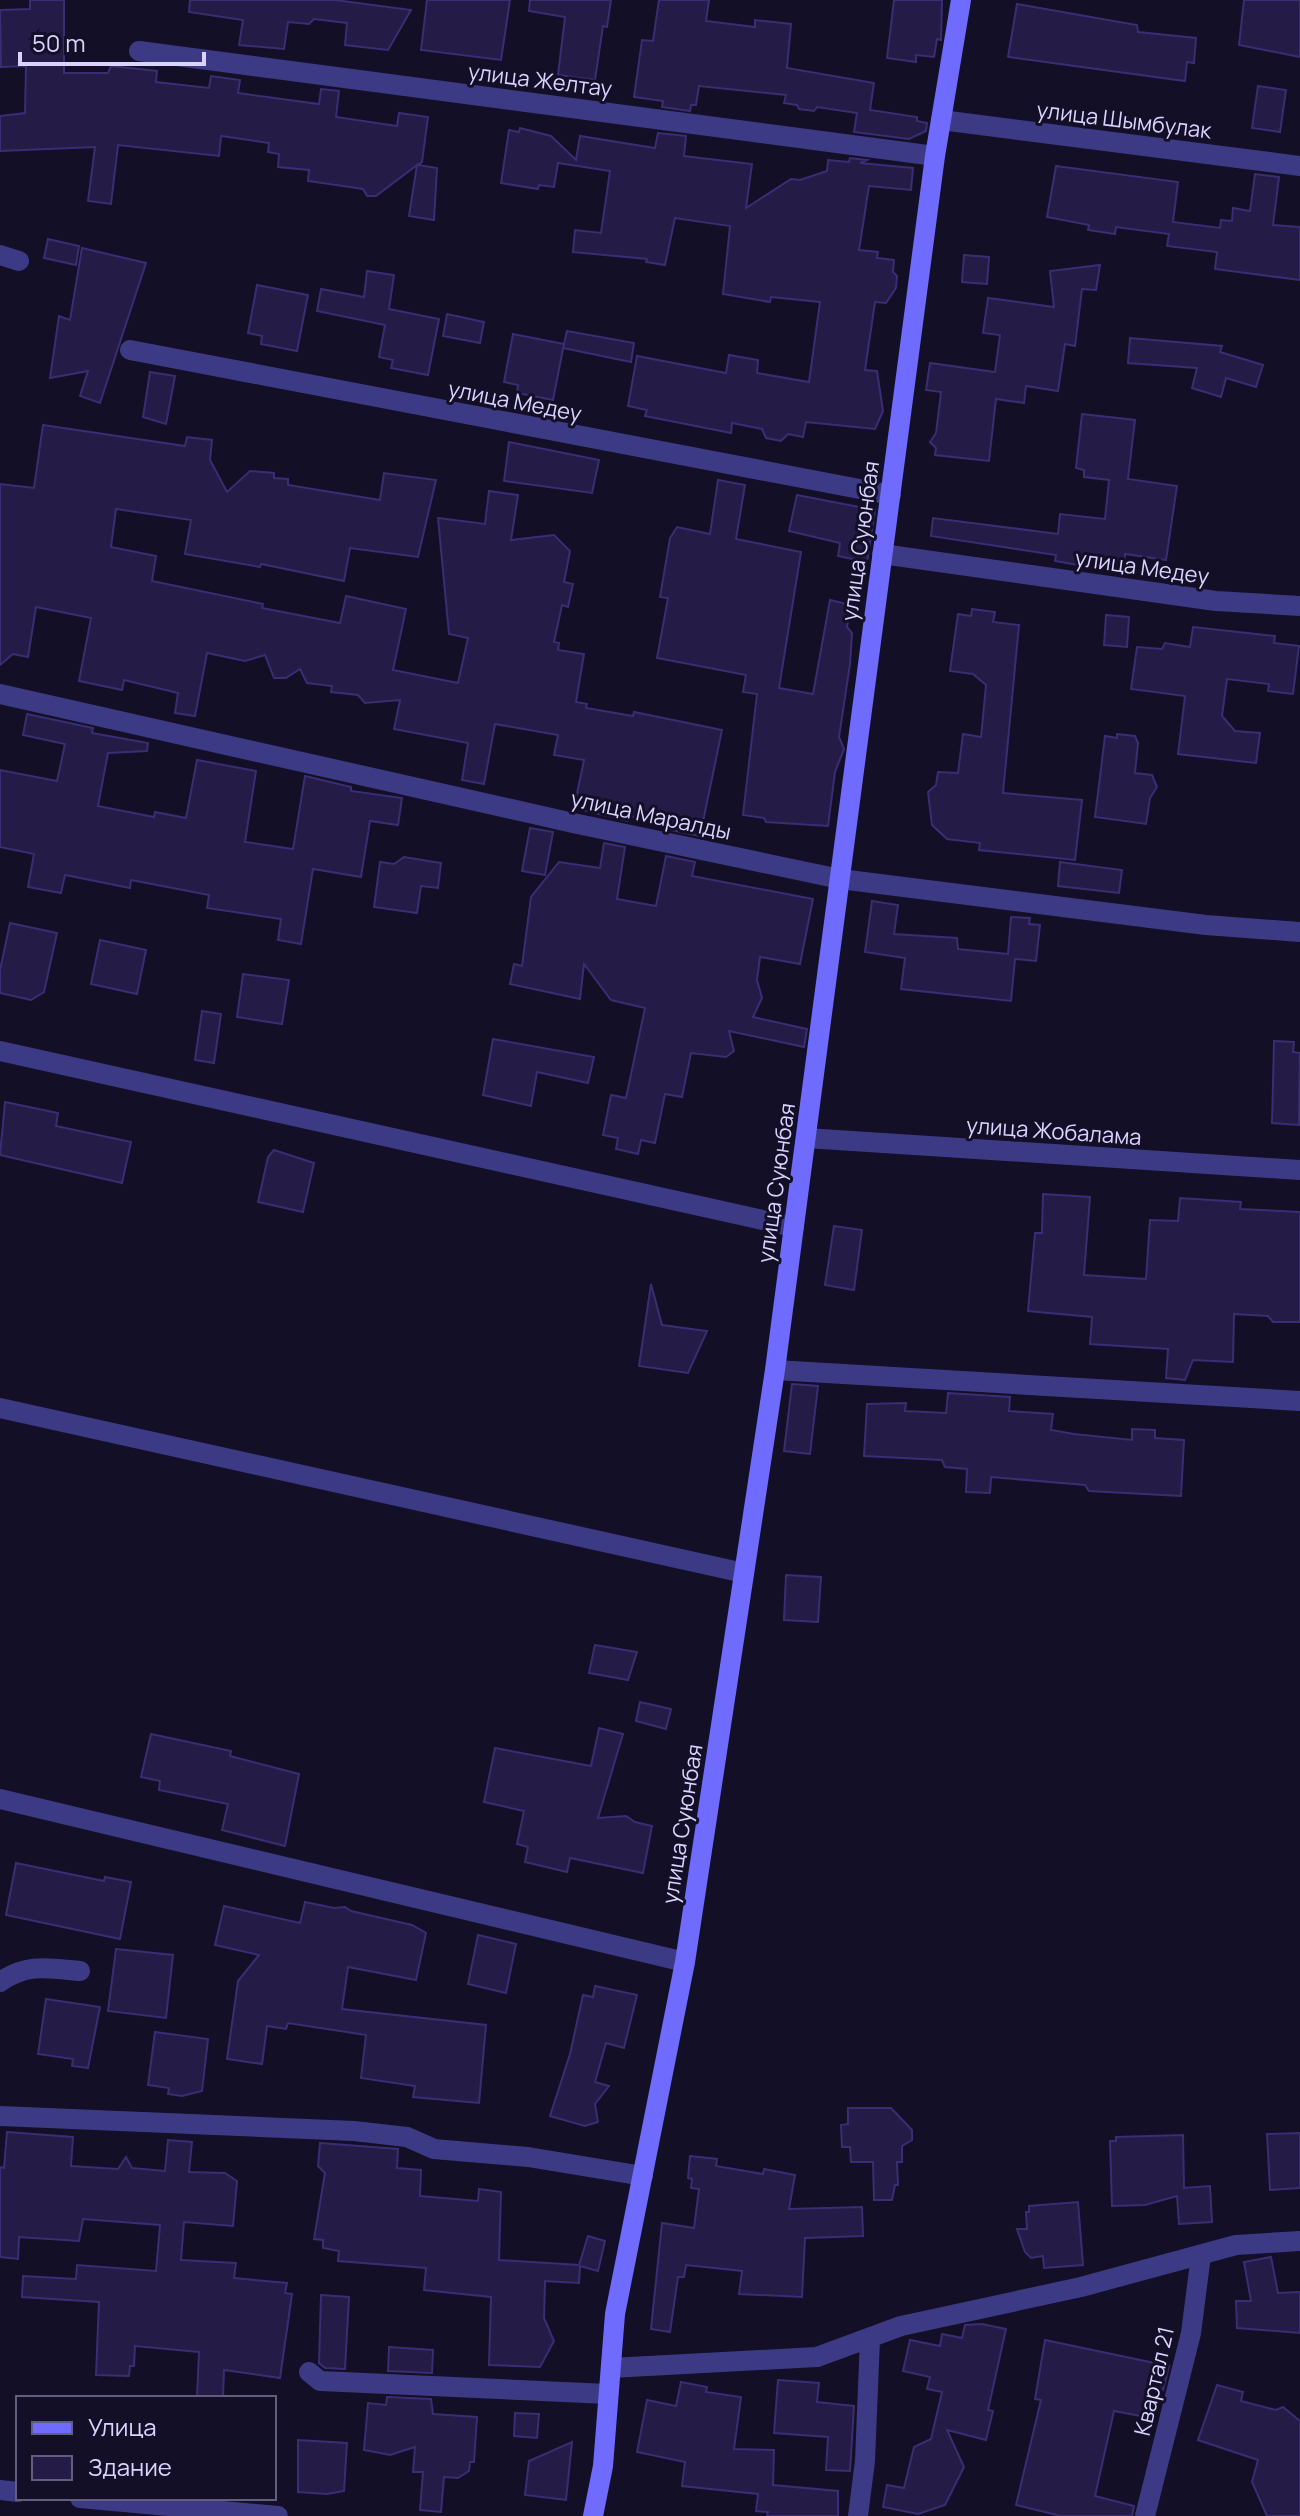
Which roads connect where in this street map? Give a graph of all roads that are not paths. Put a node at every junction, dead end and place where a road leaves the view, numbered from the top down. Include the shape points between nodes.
1 (961, 0) edge
2 (139, 51) dead end
3 (941, 120) junction
4 (935, 156) junction
5 (1300, 166) edge
6 (130, 350) dead end
7 (891, 495) junction
8 (882, 554) junction
9 (1300, 606) edge
10 (0, 694) edge
11 (840, 879) junction
12 (1300, 932) edge
13 (0, 1051) edge
14 (806, 1138) junction
15 (1300, 1170) edge
16 (794, 1227) junction
17 (775, 1370) junction
18 (1300, 1401) edge
19 (0, 1408) edge
20 (744, 1573) junction
21 (0, 1799) edge
22 (685, 1962) junction
23 (80, 1971) dead end
24 (0, 1982) edge
25 (0, 2116) edge
26 (643, 2176) junction
27 (1300, 2241) edge
28 (1201, 2255) junction
29 (870, 2338) junction
30 (611, 2368) junction
31 (309, 2372) dead end
32 (608, 2394) junction
33 (102, 2500) edge
34 (278, 2516) edge
35 (593, 2516) edge
36 (858, 2516) edge
37 (1145, 2516) edge

1 - 3 street, улица Суюнбая
2 - 4 street, улица Желтау
3 - 4 street, улица Суюнбая
3 - 5 street, улица Шымбулак
4 - 7 street, улица Суюнбая
6 - 7 street, улица Медеу
7 - 8 street, улица Суюнбая
8 - 9 street, улица Медеу via 1216,601
8 - 11 street, улица Суюнбая
10 - 11 street, улица Маралды
11 - 12 street, улица Маралды
11 - 14 street, улица Суюнбая
13 - 16 street
14 - 15 street, улица Жобалама
14 - 16 street, улица Суюнбая
16 - 17 street, улица Суюнбая
17 - 18 street
17 - 20 street, улица Суюнбая
19 - 20 street
20 - 22 street, улица Суюнбая
21 - 22 street
22 - 26 street, улица Суюнбая
23 - 24 street via 38,1966 18,1969
25 - 26 street via 354,2131 407,2137 434,2149 528,2157
26 - 30 street, улица Суюнбая via 615,2314
27 - 28 street via 1236,2245
28 - 29 street via 901,2326
28 - 37 street, Квартал 21 via 1191,2333
29 - 30 street via 817,2357
29 - 36 street
30 - 32 street, улица Суюнбая
31 - 32 street via 320,2381
32 - 35 street, улица Суюнбая
33 - 34 street

